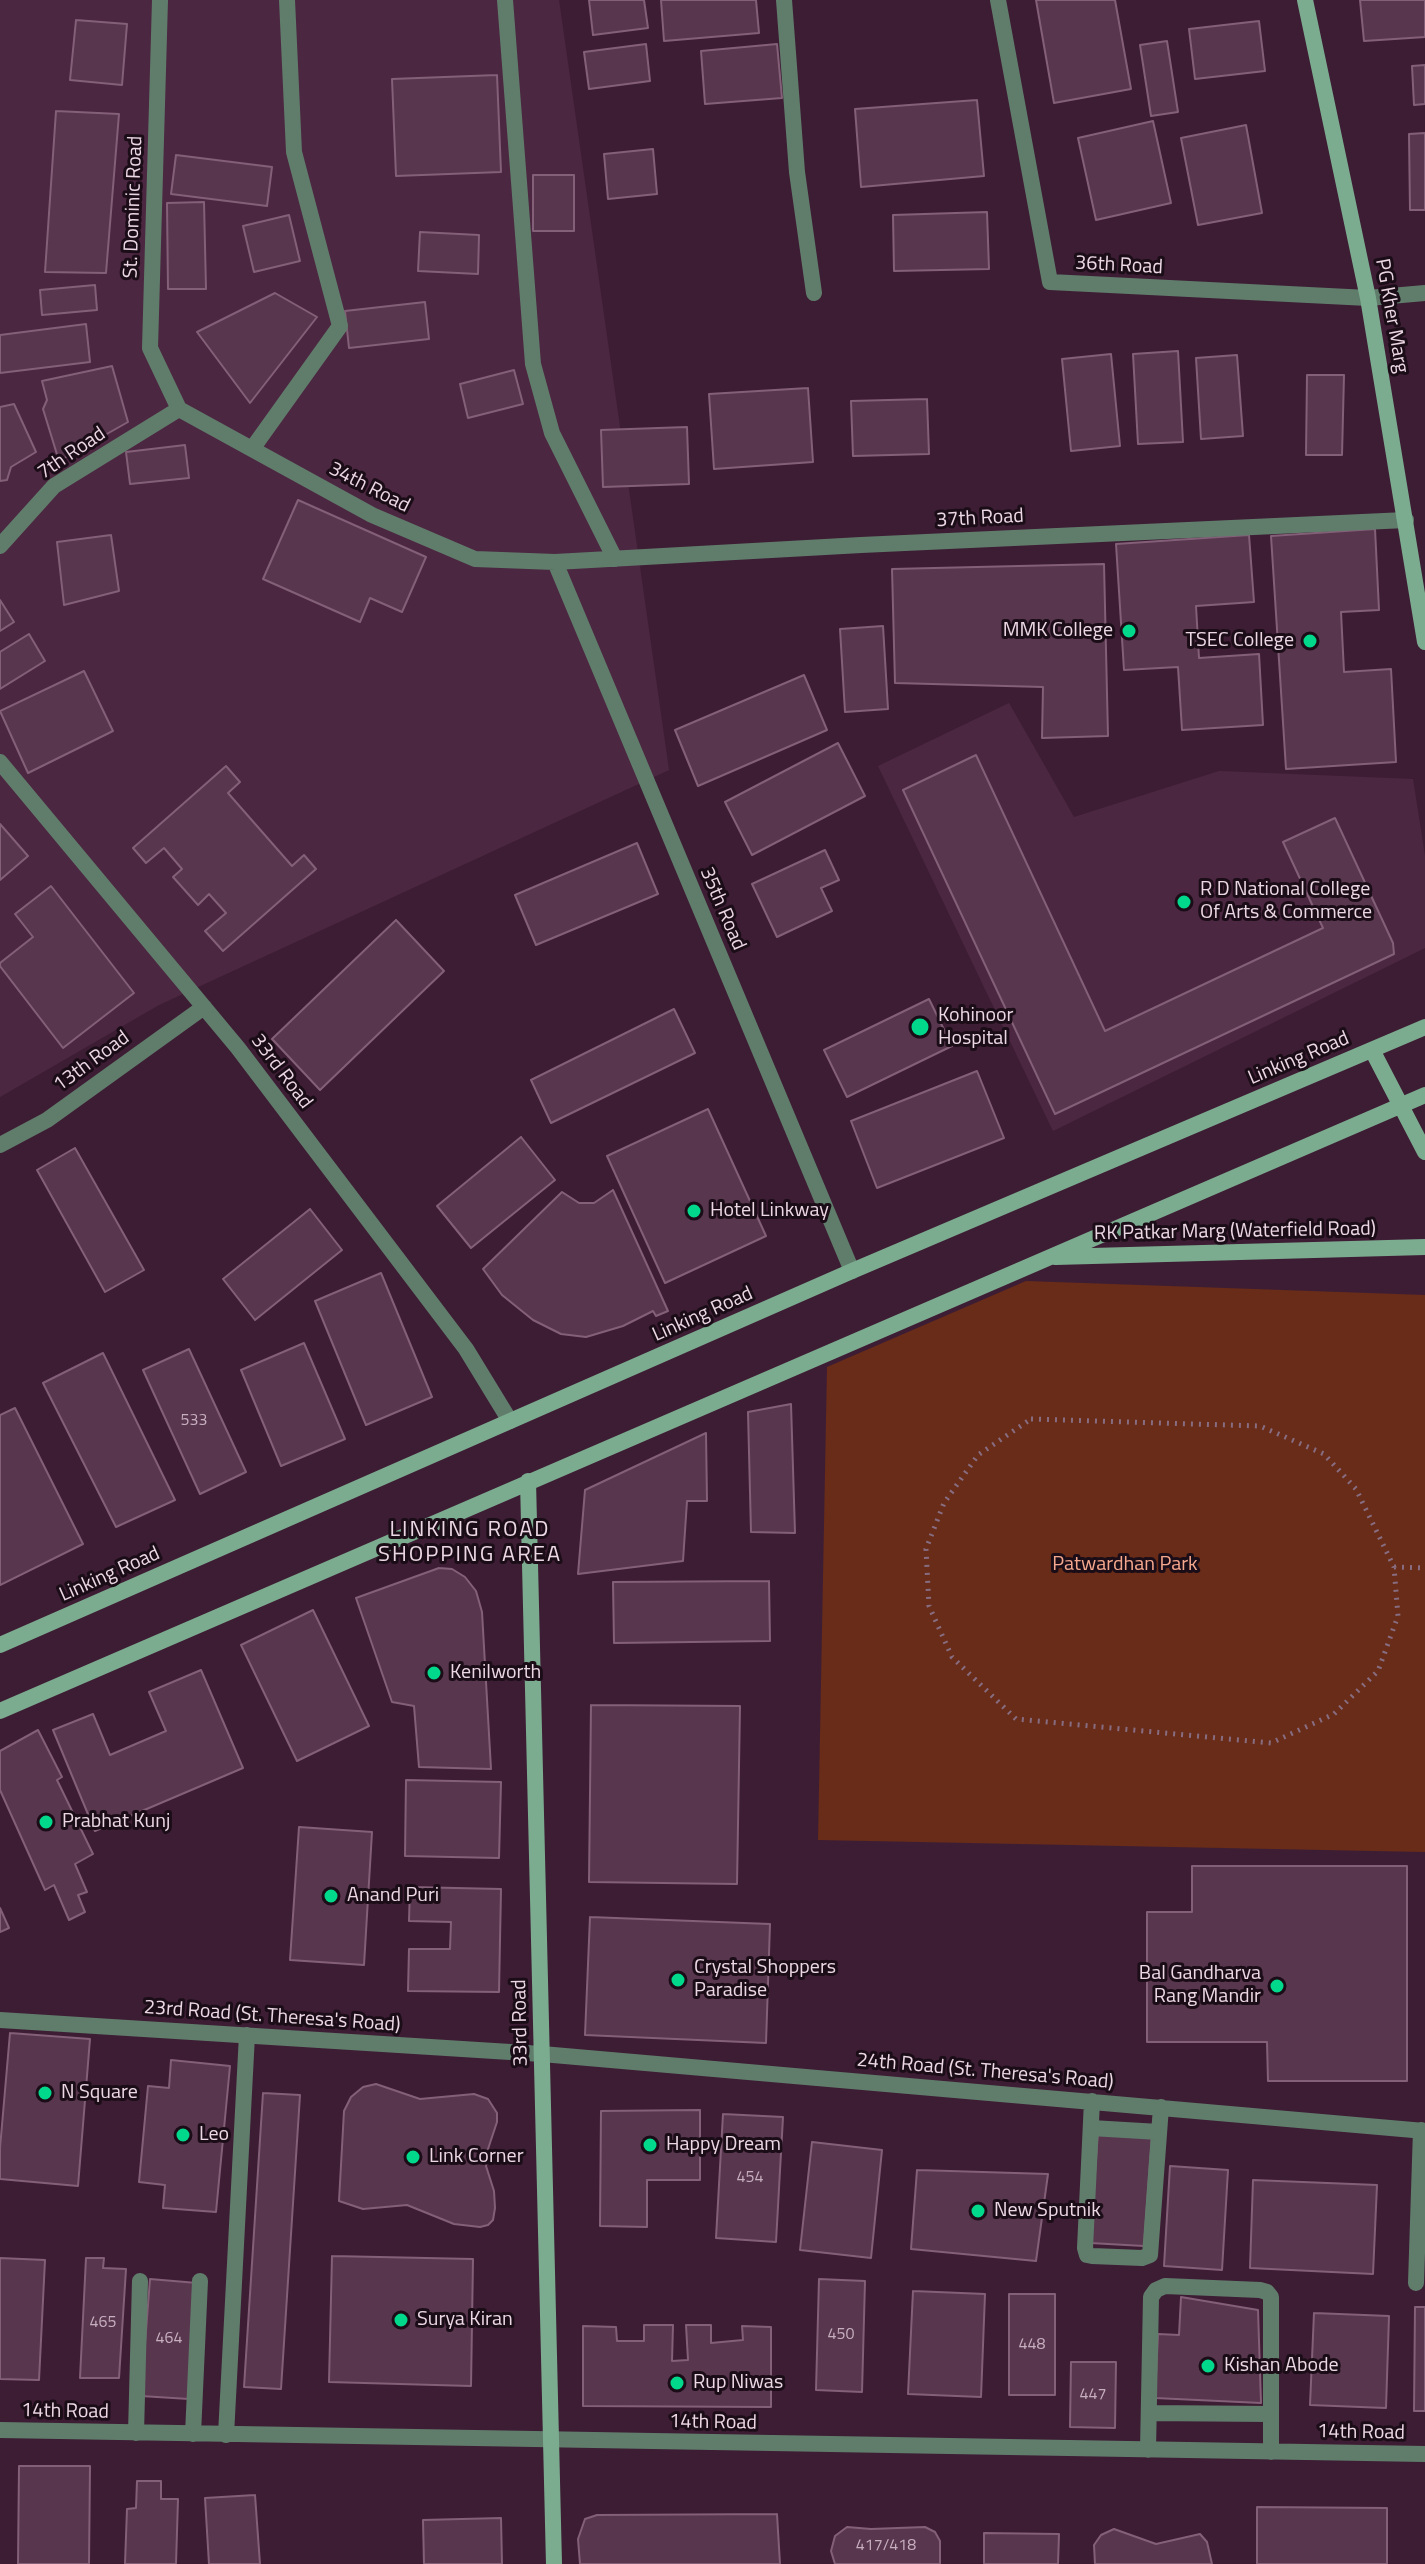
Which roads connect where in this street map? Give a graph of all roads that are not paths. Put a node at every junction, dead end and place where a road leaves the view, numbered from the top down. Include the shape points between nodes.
1 (160, 0) edge
2 (287, 0) edge
3 (505, 0) edge
4 (784, 0) edge
5 (998, 0) edge
6 (1305, 0) edge
7 (814, 293) dead end
8 (1425, 293) edge
9 (1368, 298) junction
10 (179, 409) junction
11 (252, 449) junction
12 (1406, 520) junction
13 (0, 546) edge
14 (615, 559) junction
15 (555, 562) junction
16 (1425, 642) edge
17 (0, 762) edge
18 (204, 1007) junction
19 (1425, 1027) edge
20 (1372, 1050) junction
21 (1425, 1095) edge
22 (1402, 1104) junction
23 (0, 1145) edge
24 (1425, 1152) edge
25 (1425, 1247) edge
26 (1047, 1257) junction
27 (852, 1271) junction
28 (510, 1421) junction
29 (528, 1481) junction
30 (0, 1645) edge
31 (0, 1711) edge
32 (0, 2020) edge
33 (247, 2035) junction
34 (542, 2054) junction
35 (1092, 2101) junction
36 (1161, 2107) junction
37 (1091, 2128) junction
38 (1423, 2130) edge
39 (1159, 2132) junction
40 (140, 2281) dead end
41 (200, 2281) dead end
42 (1416, 2283) dead end
43 (1149, 2413) junction
44 (1271, 2414) junction
45 (0, 2430) edge
46 (136, 2433) junction
47 (193, 2434) junction
48 (226, 2435) junction
49 (551, 2440) junction
50 (1148, 2450) junction
51 (1271, 2452) junction
52 (1425, 2454) edge
53 (554, 2564) edge

1 - 10 street, St. Dominic Road via 150,348
2 - 11 street via 294,152 340,326
3 - 14 street via 533,364 552,433
4 - 7 street via 797,172
5 - 9 street, 36th Road via 1050,282
6 - 9 main road, PG Kher Marg
8 - 9 street, 36th Road
9 - 12 main road, PG Kher Marg
10 - 11 street, 34th Road
10 - 13 street, 7th Road via 54,486
11 - 15 street, 34th Road via 372,515 475,559
12 - 14 street, 37th Road
12 - 16 main road, PG Kher Marg
14 - 15 street, 37th Road
15 - 27 street, 35th Road
17 - 18 street, 33rd Road
18 - 23 street, 13th Road via 47,1120
18 - 28 street, 33rd Road via 466,1349
19 - 20 main road, Linking Road
20 - 22 main road
20 - 27 main road, Linking Road
21 - 22 main road
22 - 24 main road
22 - 26 main road
25 - 26 main road, RK Patkar Marg (Waterfield Road)
26 - 29 main road
27 - 28 main road, Linking Road
28 - 30 main road, Linking Road
29 - 31 main road
29 - 34 main road, 33rd Road
32 - 33 street, 23rd Road (St. Theresa's Road)
33 - 34 street, 23rd Road (St. Theresa's Road)
33 - 48 street
34 - 35 street, 24th Road (St. Theresa's Road)
34 - 49 main road, 33rd Road
35 - 36 street, 24th Road (St. Theresa's Road)
35 - 37 street
36 - 38 street, 24th Road (St. Theresa's Road)
36 - 39 street
37 - 39 street
37 - 39 street via 1085,2248 1092,2256 1150,2255
38 - 42 street
40 - 46 street
41 - 47 street
43 - 44 street
43 - 44 street via 1151,2297 1165,2286 1267,2292
43 - 50 street
44 - 51 street
45 - 46 street, 14th Road
46 - 47 street, 14th Road
47 - 48 street, 14th Road
48 - 49 street, 14th Road
49 - 50 street, 14th Road
49 - 53 main road, 33rd Road
50 - 51 street, 14th Road
51 - 52 street, 14th Road

